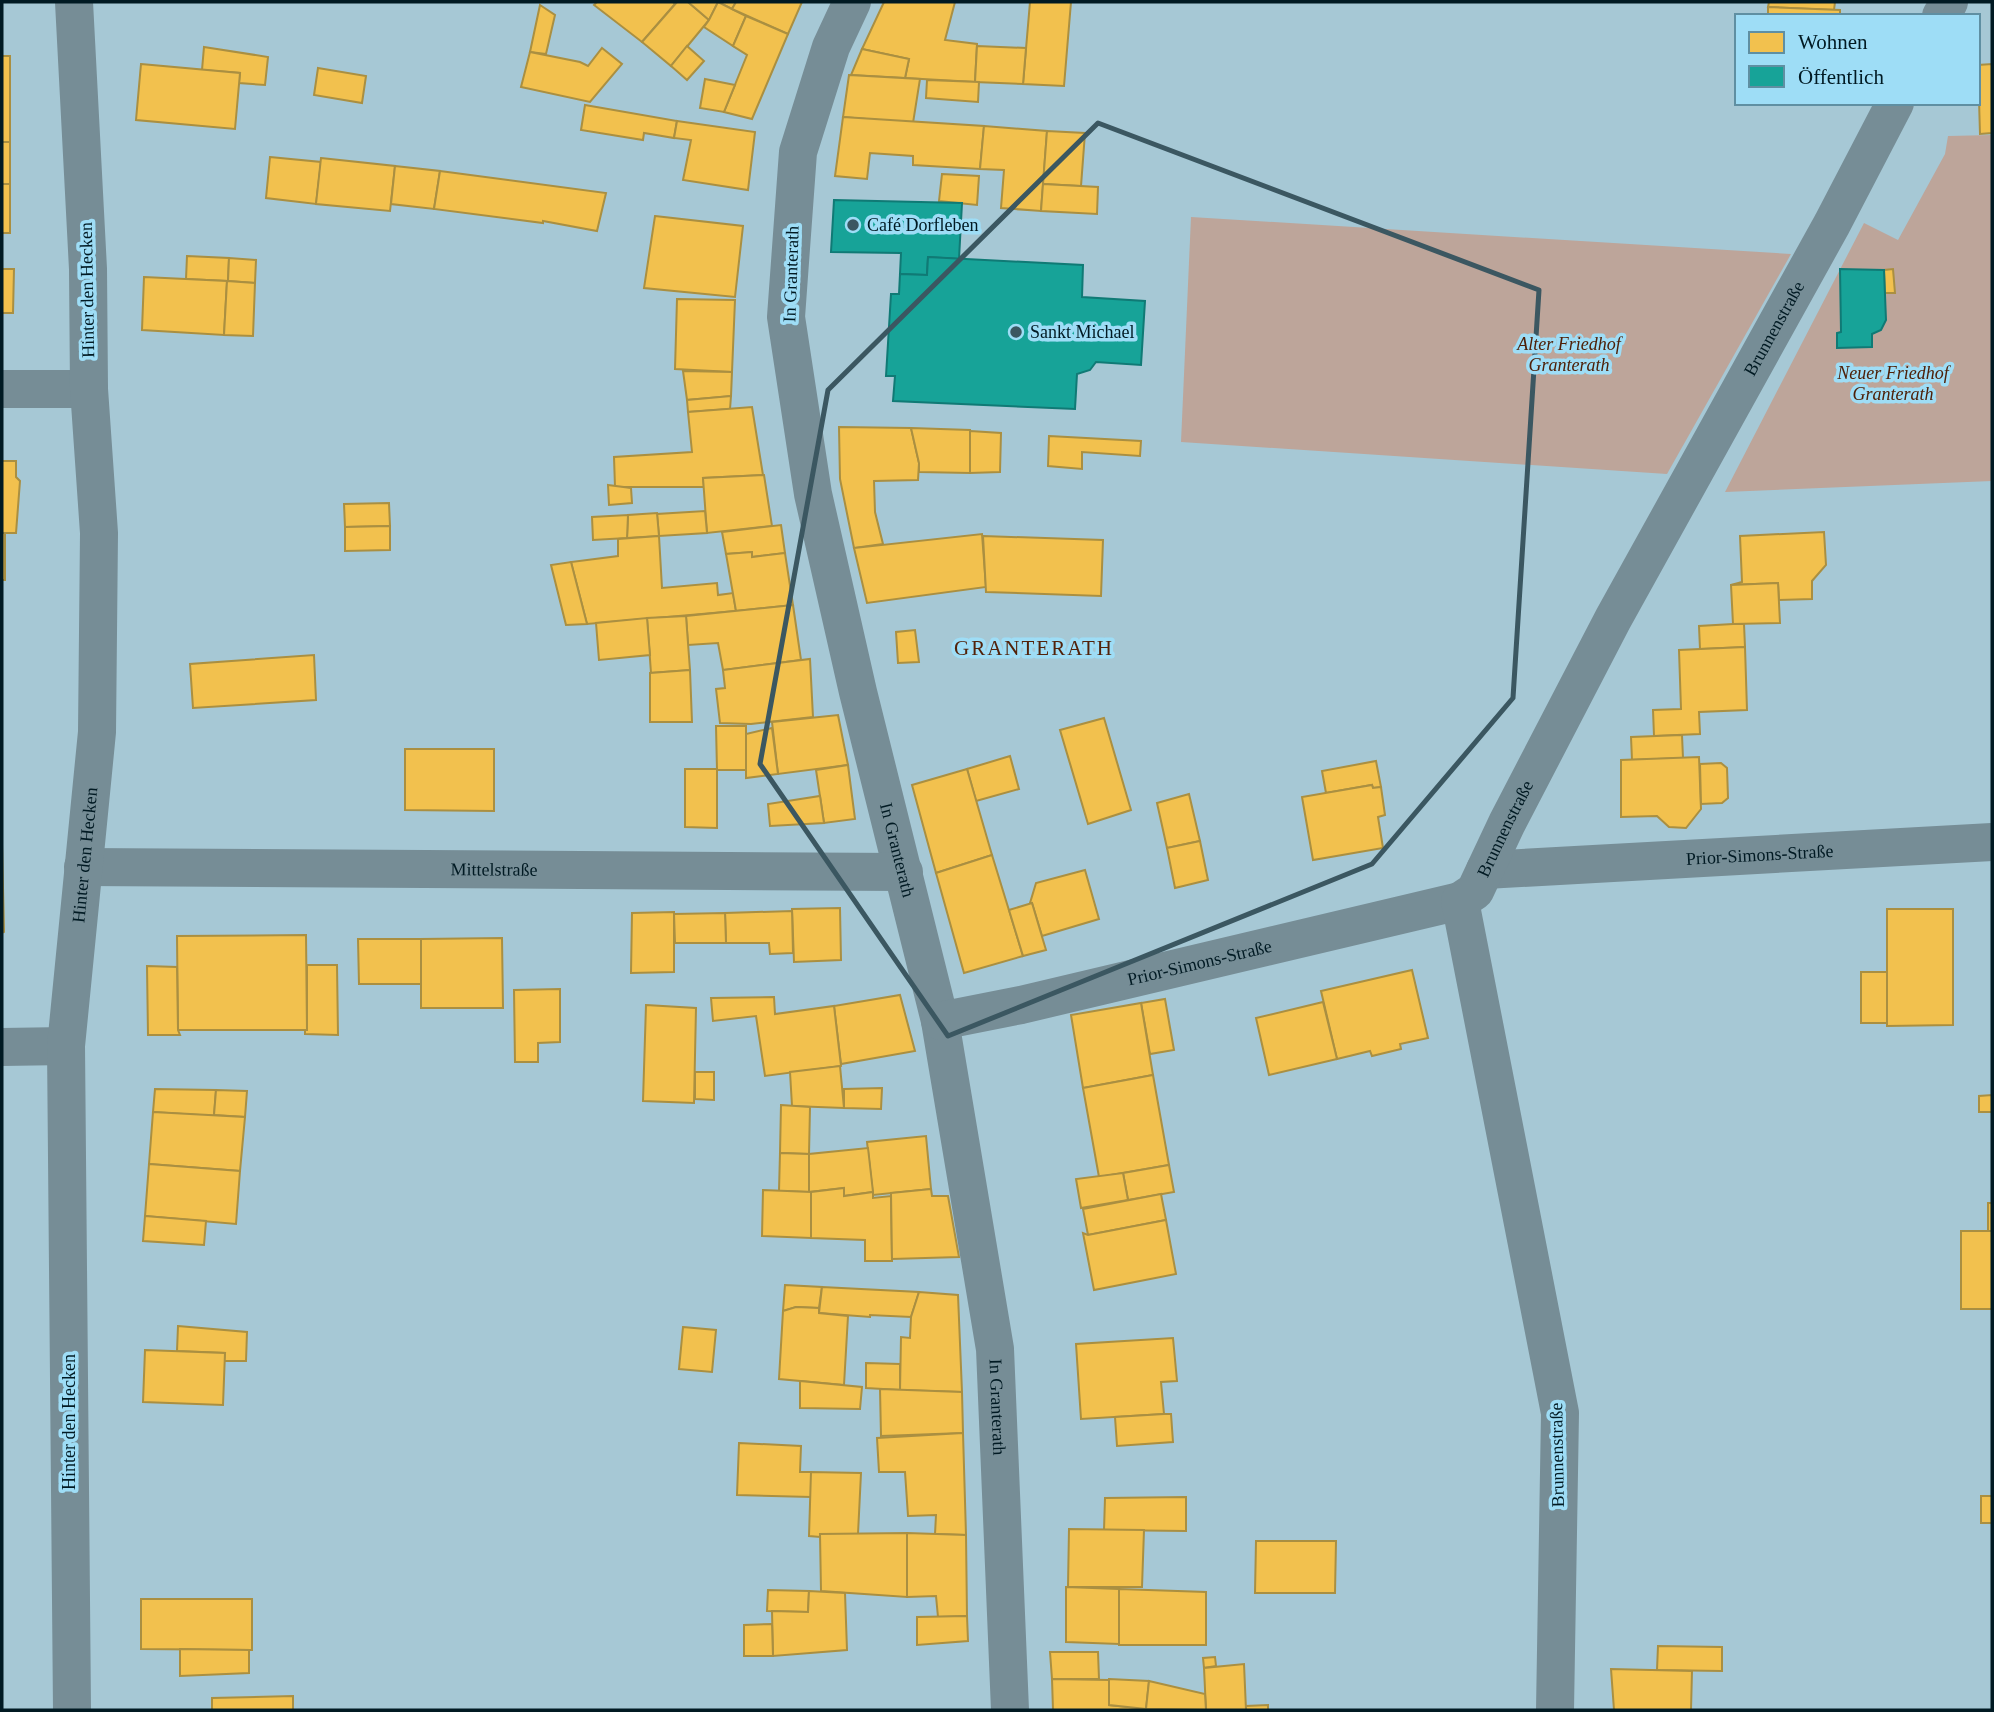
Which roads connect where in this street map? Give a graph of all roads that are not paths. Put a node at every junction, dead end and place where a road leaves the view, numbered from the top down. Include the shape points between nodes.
1 (74, 2) edge
2 (852, 2) edge
3 (1894, 105) edge
4 (2, 389) edge
5 (89, 389) junction
6 (1992, 842) edge
7 (83, 867) junction
8 (1485, 870) junction
9 (904, 872) junction
10 (1460, 901) junction
11 (940, 1021) junction
12 (66, 1046) junction
13 (2, 1047) edge
14 (72, 1710) edge
15 (1010, 1710) edge
16 (1555, 1710) edge

1 - 5 street, Hinter den Hecken via 88,269
2 - 9 street, In Granterath via 831,47 798,152 786,317 813,494
3 - 8 street, Brunnenstraße via 1613,619
4 - 5 street
5 - 7 street, Hinter den Hecken via 99,533 97,732
6 - 8 street, Prior-Simons-Straße
7 - 9 street, Mittelstraße
7 - 12 street, Hinter den Hecken
8 - 10 street, Brunnenstraße via 1475,891
9 - 11 street, In Granterath
10 - 11 street, Prior-Simons-Straße
10 - 16 street, Brunnenstraße via 1560,1413
11 - 15 street, In Granterath via 995,1349
12 - 13 street
12 - 14 street, Hinter den Hecken

